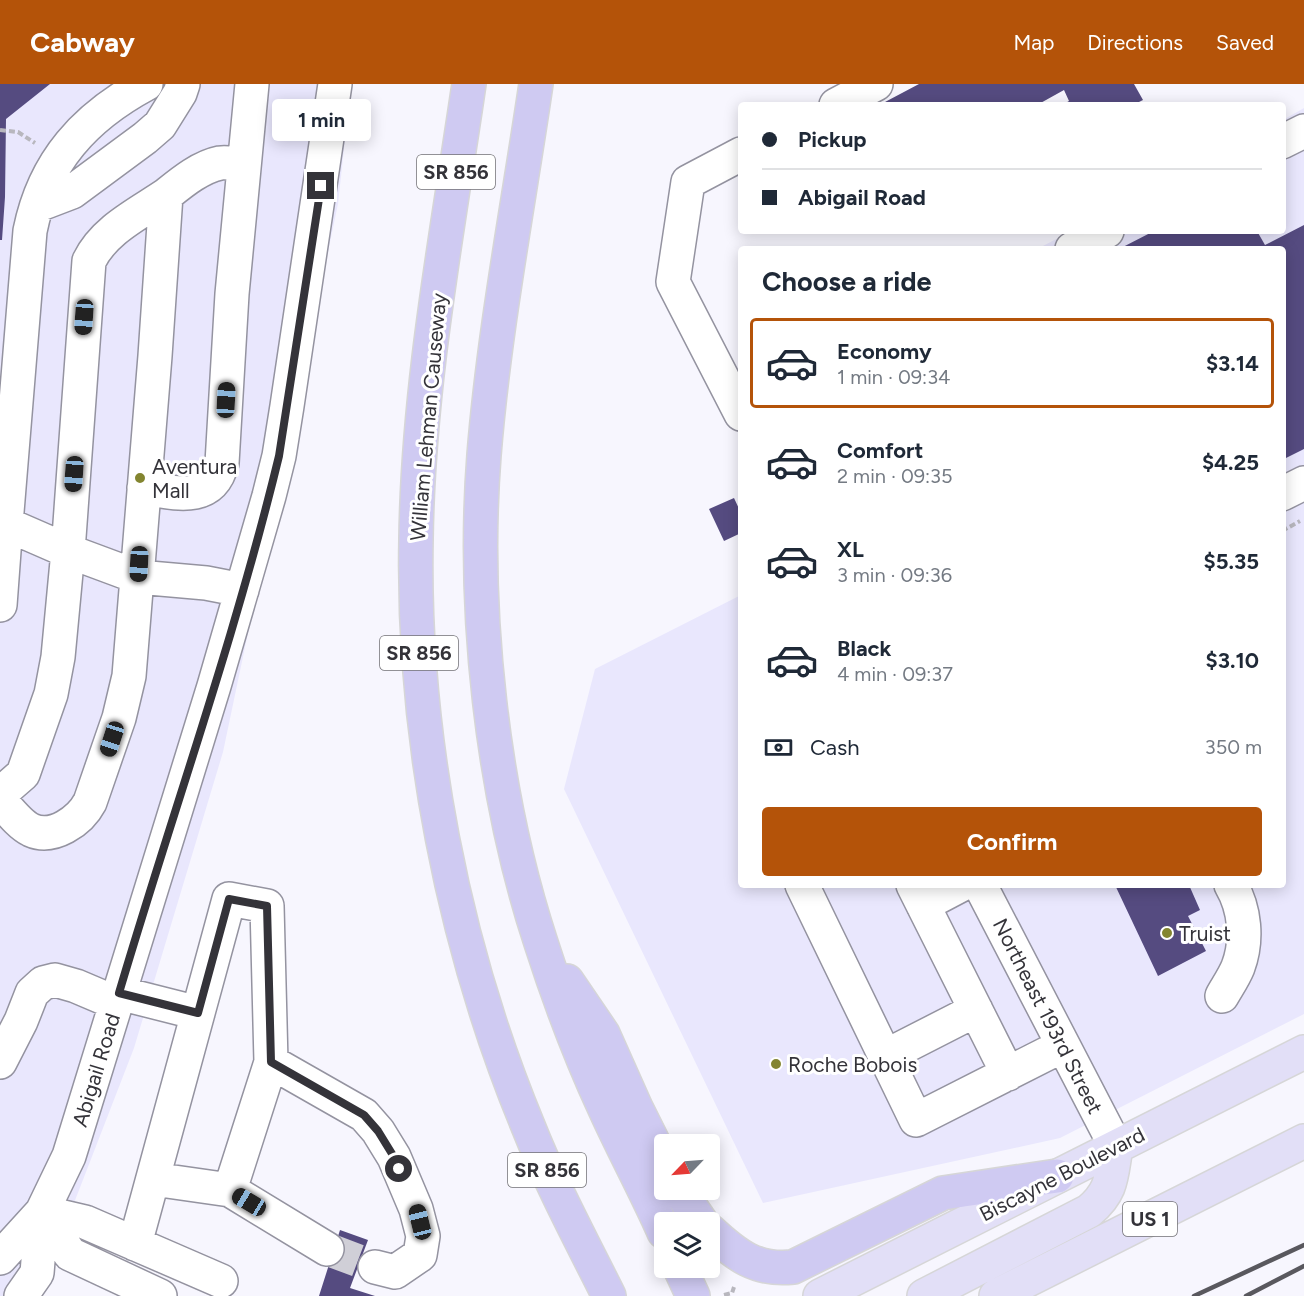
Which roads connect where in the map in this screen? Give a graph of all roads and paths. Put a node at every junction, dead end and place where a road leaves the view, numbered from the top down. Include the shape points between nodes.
1 (146, 84) edge
2 (183, 84) edge
3 (252, 84) edge
4 (335, 84) edge
5 (469, 84) edge
6 (536, 84) edge
7 (876, 84) edge
8 (842, 102) edge
9 (0, 130) edge
10 (1304, 131) edge
11 (1286, 140) edge
12 (36, 144) dead end
13 (738, 156) edge
14 (244, 164) junction
15 (166, 195) junction
16 (38, 205) junction
17 (1101, 234) edge
18 (1078, 246) edge
19 (738, 408) edge
20 (1304, 483) edge
21 (144, 488) junction
22 (1286, 492) edge
23 (1304, 519) edge
24 (3, 523) edge
25 (1286, 529) edge
26 (68, 551) junction
27 (138, 577) junction
28 (242, 590) junction
29 (0, 605) edge
30 (0, 794) edge
31 (0, 800) edge
32 (803, 888) edge
33 (949, 888) edge
34 (982, 888) edge
35 (1232, 888) edge
36 (918, 895) edge
37 (540, 941) junction
38 (1222, 996) dead end
39 (118, 998) junction
40 (976, 1010) junction
41 (198, 1013) junction
42 (1062, 1046) junction
43 (1304, 1052) edge
44 (886, 1056) junction
45 (0, 1062) edge
46 (271, 1062) junction
47 (1008, 1074) junction
48 (1304, 1141) edge
49 (654, 1144) edge
50 (1116, 1148) junction
51 (1057, 1176) junction
52 (153, 1179) junction
53 (230, 1190) junction
54 (42, 1212) junction
55 (655, 1212) edge
56 (720, 1240) edge
57 (135, 1244) junction
58 (327, 1249) tunnel mouth
59 (0, 1258) edge
60 (375, 1267) tunnel mouth
61 (691, 1278) edge
62 (221, 1281) dead end
63 (734, 1287) dead end
64 (709, 1295) edge
65 (21, 1296) edge
66 (160, 1296) edge
67 (609, 1296) edge
68 (820, 1296) edge
69 (924, 1296) edge
70 (996, 1296) edge

1 - 16 street via 109,106 81,130 58,158
2 - 16 street via 164,120 145,138 72,192
3 - 14 street
4 - 28 street, Abigail Road via 279,456
5 - 67 highway, William Lehman Causeway / SR 856 via 435,316 418,479 417,630 426,723 448,859 486,1009 528,1127
6 - 37 highway, SR 856 via 488,413 482,558 492,718 508,813
7 - 8 street
9 - 12 path via 18,132
10 - 11 street
13 - 19 street via 688,182 673,282
14 - 15 street via 212,166
14 - 21 street via 219,475 205,488 189,494
15 - 21 street
15 - 26 street via 108,234 89,261
16 - 24 street via 30,231
17 - 18 street
20 - 22 street
21 - 27 street
23 - 25 path
24 - 26 street
24 - 29 street
26 - 27 street
26 - 30 street via 51,694 23,774
27 - 28 street
27 - 31 street via 125,696 86,810 65,826 40,832 21,823
28 - 39 street, Abigail Road
32 - 44 street
33 - 36 street
34 - 42 street, Northeast 193rd Street
35 - 38 street via 1244,929 1243,948 1238,968
36 - 40 street
37 - 49 highway via 603,1034
37 - 55 highway, SR 856 via 589,1074
39 - 41 street
39 - 45 street via 55,980 43,983 32,993
39 - 54 street, Abigail Road via 69,1155
40 - 44 street
40 - 47 street
41 - 46 street via 229,899 267,906
41 - 52 street
42 - 47 street
42 - 50 street, Northeast 193rd Street
43 - 50 main road, Biscayne Boulevard
44 - 47 street via 916,1120
46 - 53 street
46 - 60 street via 364,1115 394,1157 416,1209 423,1236 420,1255 395,1272
48 - 70 main road, US 1
50 - 51 main road, Biscayne Boulevard
50 - 69 main road via 1108,1189 1089,1211
51 - 56 highway via 944,1193 794,1267 757,1265
51 - 68 main road, Biscayne Boulevard
52 - 53 street
52 - 57 street
53 - 58 street
54 - 57 street via 85,1222
54 - 59 street, Abigail Road
54 - 65 street, Abigail Road via 37,1273
54 - 66 street via 70,1254
57 - 62 street
61 - 64 highway
63 - 64 path via 732,1293

